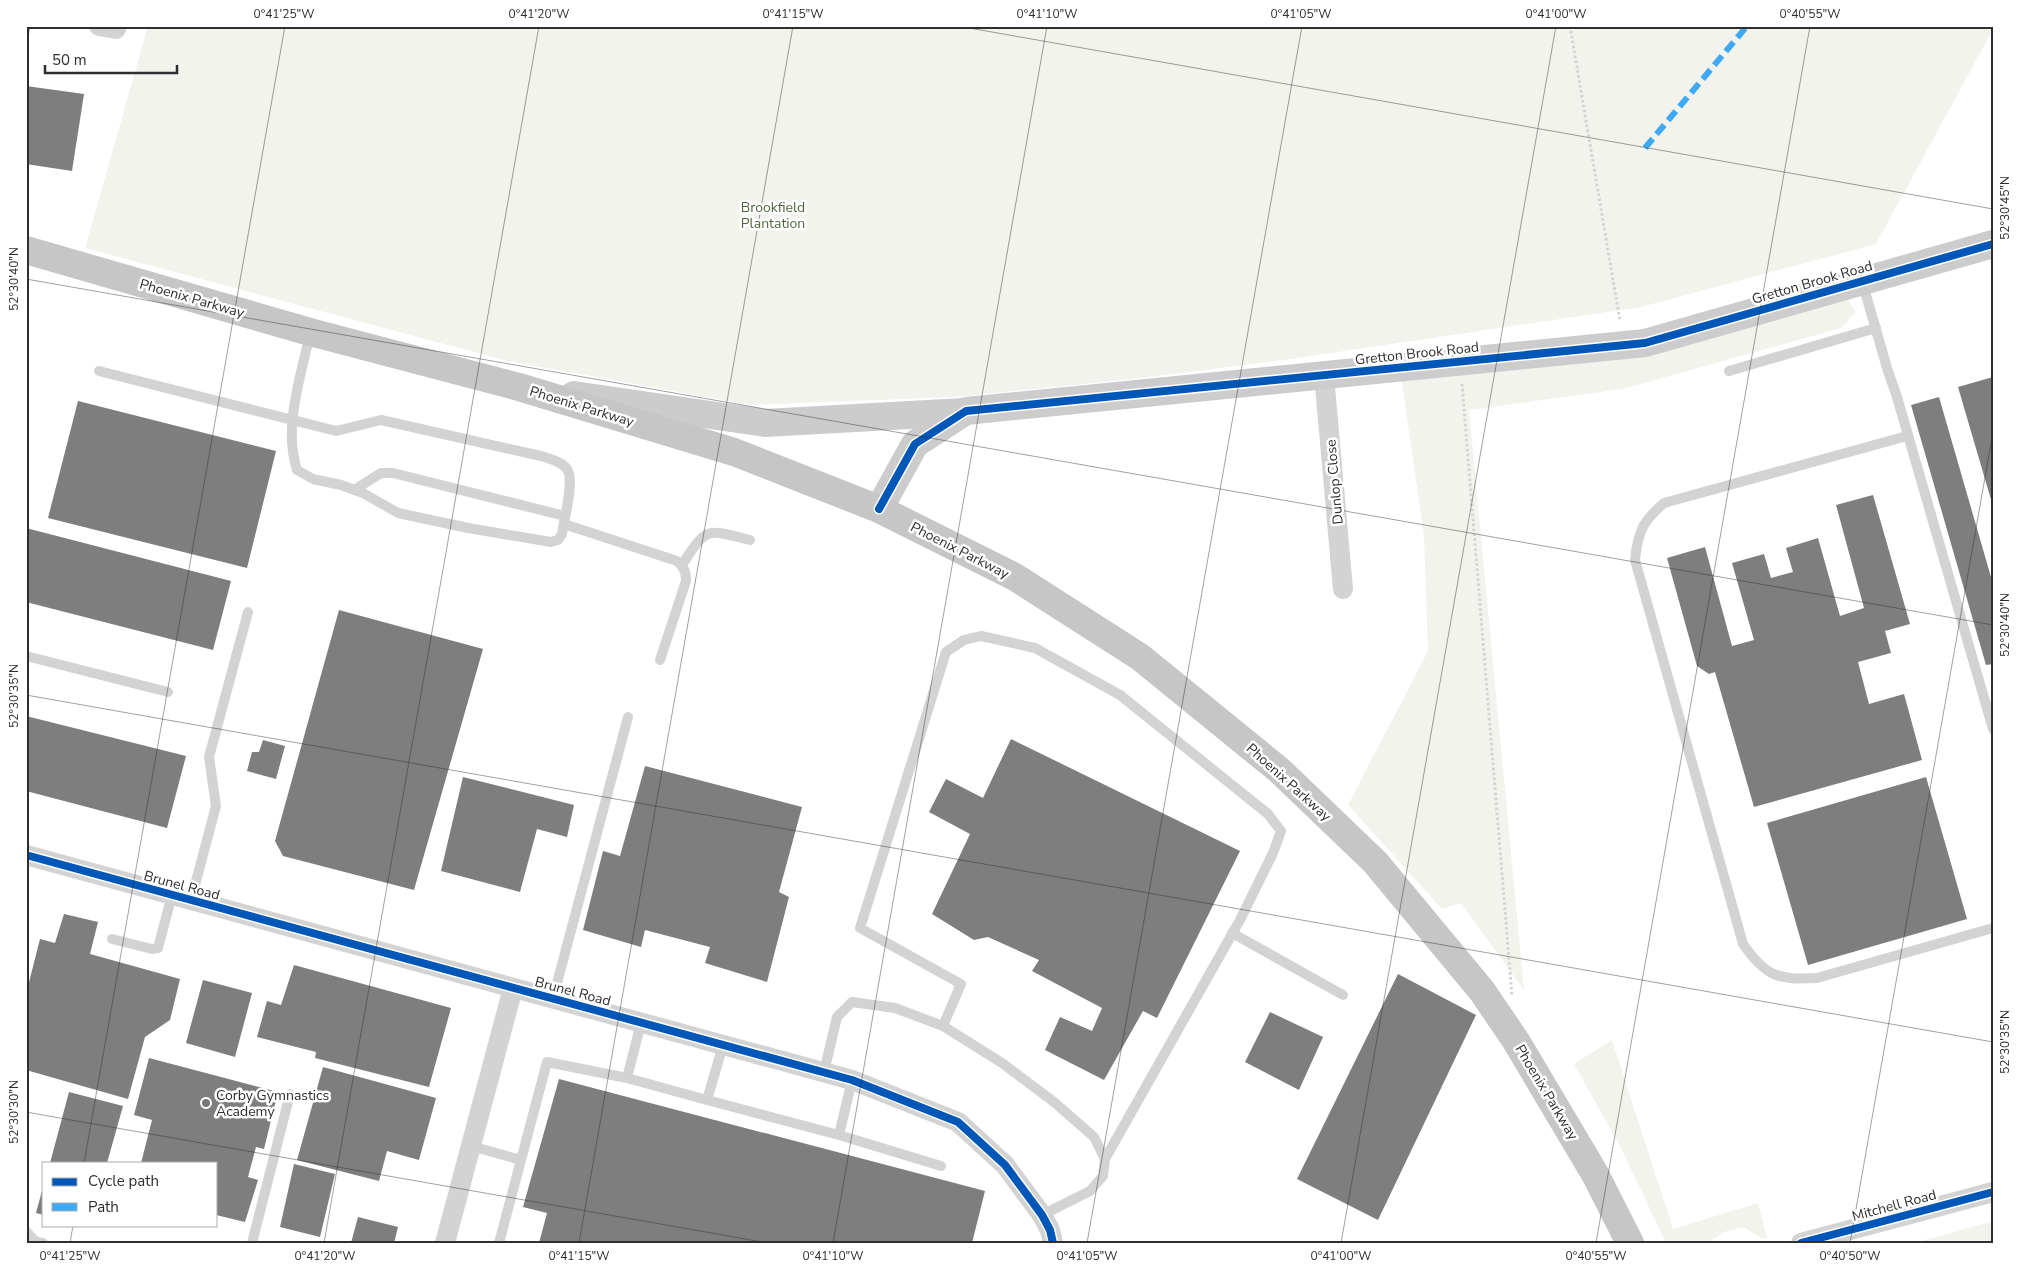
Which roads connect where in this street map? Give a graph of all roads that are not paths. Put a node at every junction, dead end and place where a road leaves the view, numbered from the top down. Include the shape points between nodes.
1 (1993, 244) edge
2 (26, 250) edge
3 (1862, 281) junction
4 (1876, 328) junction
5 (310, 332) junction
6 (99, 371) dead end
7 (1729, 371) dead end
8 (1324, 375) junction
9 (519, 387) junction
10 (966, 411) junction
11 (292, 420) junction
12 (1907, 436) junction
13 (354, 490) junction
14 (879, 510) junction
15 (564, 520) junction
16 (750, 540) dead end
17 (682, 565) junction
18 (1343, 589) dead end
19 (248, 612) dead end
20 (26, 656) edge
21 (660, 660) dead end
22 (168, 692) dead end
23 (628, 717) dead end
24 (1993, 729) edge
25 (26, 855) edge
26 (182, 897) junction
27 (1993, 928) edge
28 (1232, 933) junction
29 (112, 939) dead end
30 (513, 988) junction
31 (1343, 995) dead end
32 (553, 998) junction
33 (641, 1023) junction
34 (943, 1026) junction
35 (723, 1045) junction
36 (824, 1072) junction
37 (627, 1078) junction
38 (852, 1080) junction
39 (290, 1094) dead end
40 (707, 1100) junction
41 (839, 1135) junction
42 (471, 1146) junction
43 (1104, 1159) junction
44 (521, 1160) junction
45 (941, 1166) dead end
46 (1993, 1192) edge
47 (1042, 1215) junction
48 (26, 1231) edge
49 (43, 1243) edge
50 (252, 1243) edge
51 (445, 1243) edge
52 (500, 1243) edge
53 (1053, 1243) edge
54 (1630, 1243) edge
55 (1802, 1243) edge

1 - 3 street, Gretton Brook Road
2 - 5 main road, Phoenix Parkway
3 - 4 lane
3 - 8 street, Gretton Brook Road via 1645,343
4 - 7 lane
4 - 12 lane
5 - 9 main road, Phoenix Parkway
5 - 11 lane
6 - 11 lane
8 - 10 street, Gretton Brook Road
8 - 18 street, Dunlop Close
9 - 10 street via 765,423
9 - 14 main road, Phoenix Parkway via 734,452
10 - 14 street, Gretton Brook Road via 915,444
11 - 13 lane via 292,453 298,470 313,479
11 - 15 lane via 336,431 381,420 558,462 568,470 570,480
12 - 24 lane
12 - 27 lane via 1664,503 1649,516 1638,537 1634,560 1743,944 1756,963 1779,976 1817,978
13 - 15 lane via 381,474 394,473
13 - 15 lane via 398,513 552,542 562,534
14 - 54 main road, Phoenix Parkway via 1015,578 1140,658 1279,770 1368,856 1482,991 1516,1041 1595,1174
15 - 17 lane
16 - 17 lane via 716,531 704,535
17 - 21 lane via 686,581
19 - 26 lane via 209,757 216,806
20 - 22 lane
23 - 32 lane
25 - 26 street, Brunel Road
26 - 29 lane via 158,948
26 - 30 street, Brunel Road
28 - 31 lane
28 - 34 lane via 1266,868 1281,831 1268,814 1120,695 1035,648 981,636 964,640 946,652 860,928 961,984
28 - 43 lane
30 - 32 street, Brunel Road
30 - 42 street
32 - 33 street, Brunel Road
33 - 35 street, Brunel Road
33 - 37 lane
34 - 36 lane via 895,1008 852,1002 837,1018
34 - 43 lane via 1002,1063 1054,1102 1094,1137
35 - 36 street, Brunel Road
35 - 40 lane
36 - 38 street, Brunel Road
37 - 40 lane
37 - 44 lane via 547,1062
38 - 41 lane
38 - 47 street, Brunel Road via 958,1122 1005,1165
39 - 50 lane
40 - 41 lane
41 - 45 lane
42 - 44 lane
42 - 51 street
43 - 47 lane via 1104,1176 1090,1191
44 - 52 lane
46 - 55 street, Mitchell Road
47 - 53 street, Brunel Road
48 - 49 lane via 35,1241

